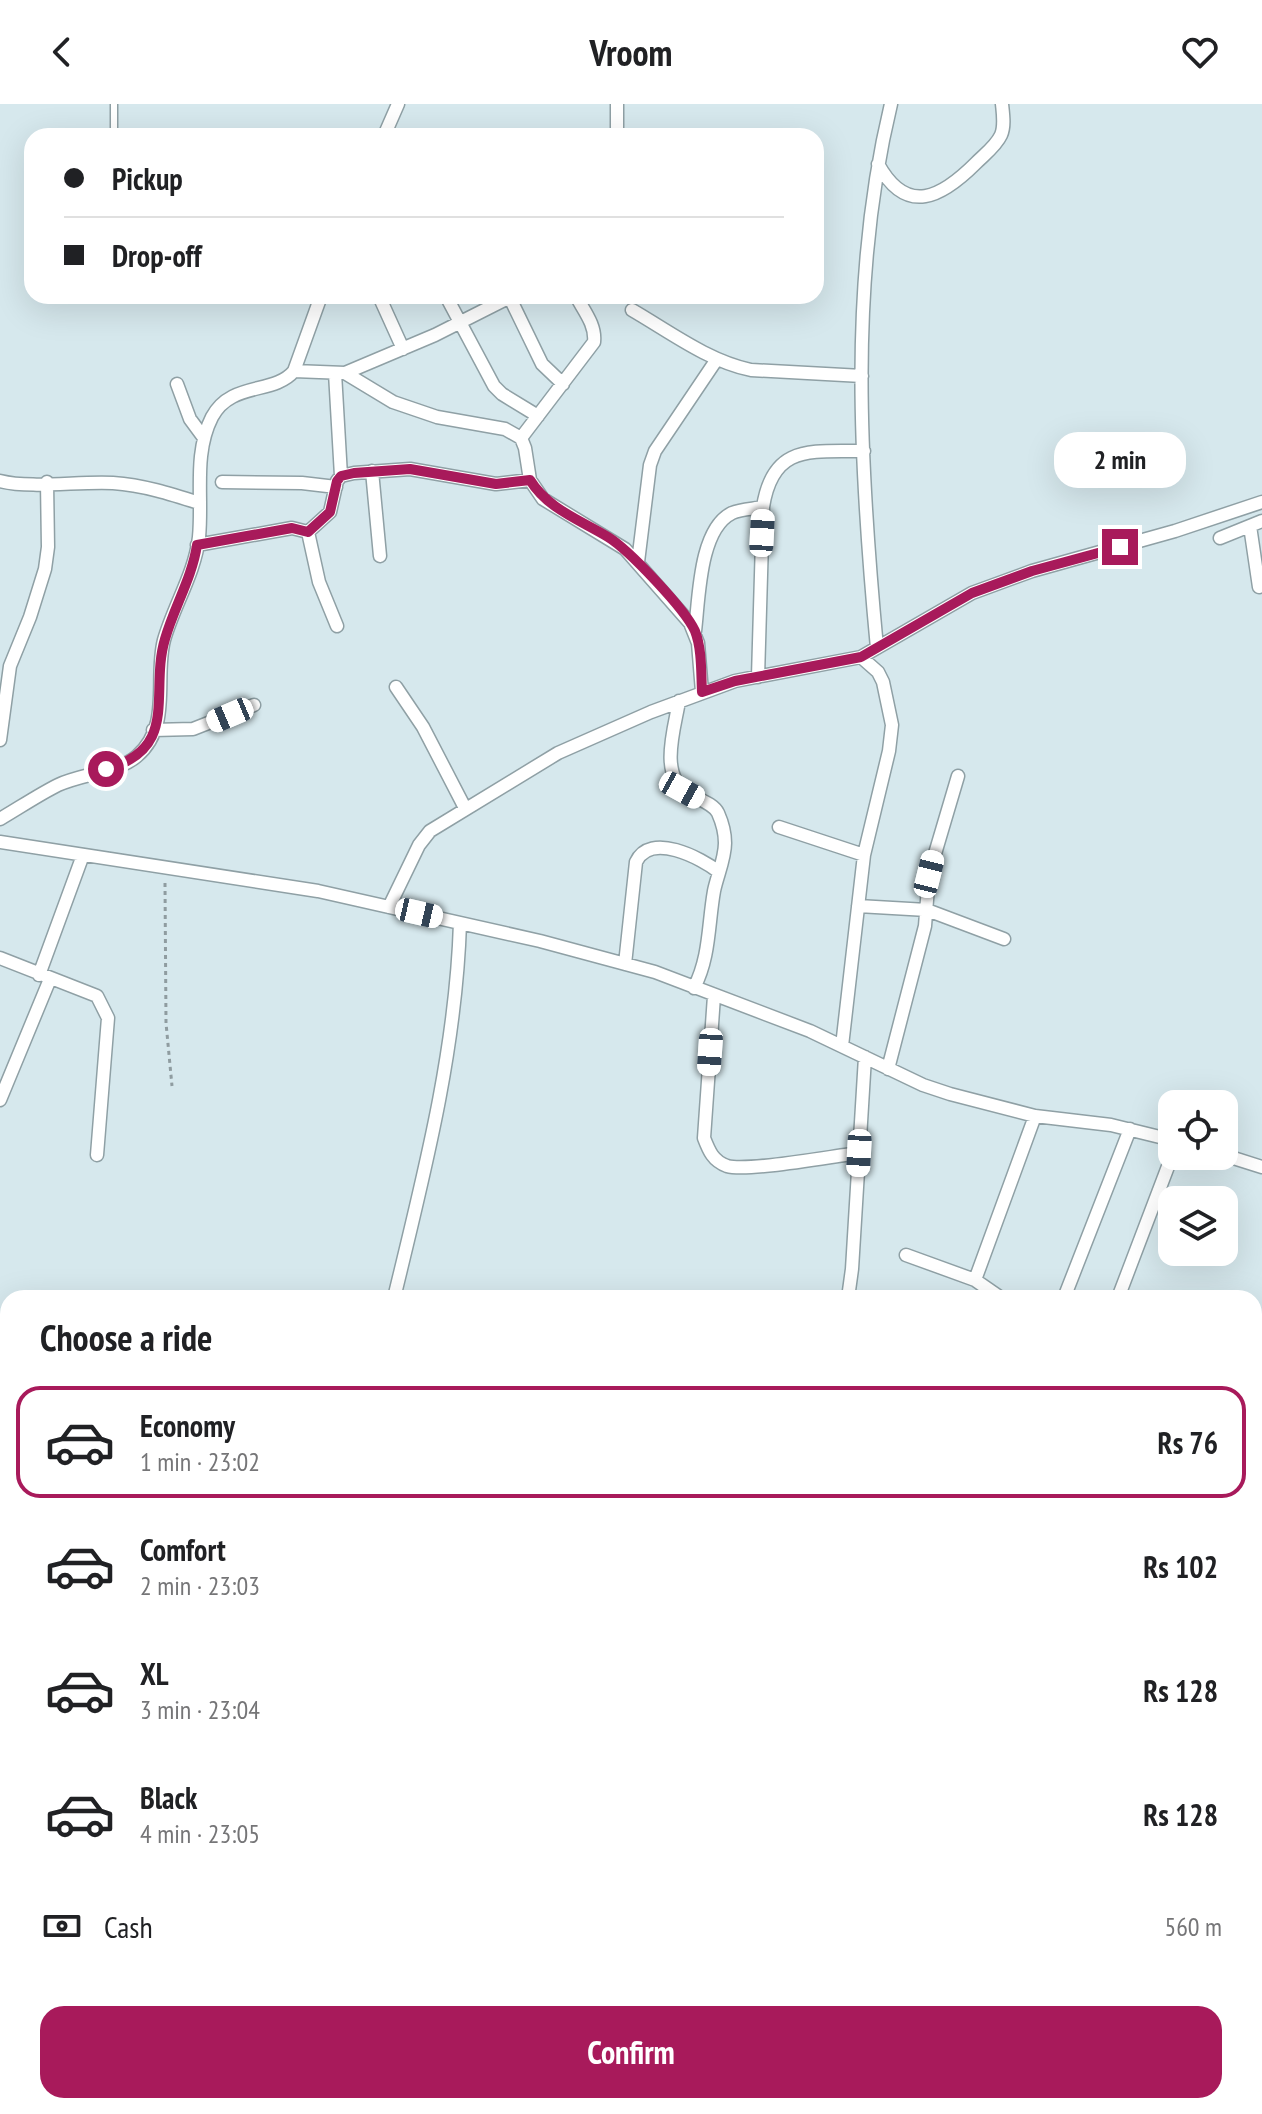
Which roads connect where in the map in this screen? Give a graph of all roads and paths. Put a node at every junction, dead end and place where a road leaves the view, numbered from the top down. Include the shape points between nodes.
1 (114, 104) edge
2 (398, 104) edge
3 (617, 104) edge
4 (891, 104) edge
5 (1002, 104) edge
6 (114, 128) edge
7 (388, 128) edge
8 (617, 128) edge
9 (878, 164) junction
10 (318, 304) edge
11 (383, 304) edge
12 (450, 304) edge
13 (495, 304) edge
14 (514, 304) edge
15 (581, 304) edge
16 (632, 310) dead end
17 (460, 323) junction
18 (403, 349) junction
19 (717, 359) junction
20 (294, 371) junction
21 (340, 373) junction
22 (862, 376) junction
23 (177, 384) dead end
24 (563, 384) junction
25 (538, 416) junction
26 (204, 438) junction
27 (521, 438) junction
28 (864, 451) junction
29 (372, 471) junction
30 (530, 480) junction
31 (0, 481) edge
32 (47, 482) junction
33 (222, 482) dead end
34 (338, 482) junction
35 (1262, 502) edge
36 (199, 503) junction
37 (763, 507) junction
38 (1256, 523) edge
39 (308, 532) junction
40 (1220, 538) dead end
41 (197, 545) junction
42 (380, 556) dead end
43 (638, 562) junction
44 (1259, 587) dead end
45 (337, 626) dead end
46 (695, 631) junction
47 (877, 648) junction
48 (861, 657) junction
49 (758, 677) junction
50 (396, 687) dead end
51 (702, 692) junction
52 (679, 701) junction
53 (254, 705) dead end
54 (153, 730) junction
55 (0, 740) edge
56 (958, 776) dead end
57 (465, 808) junction
58 (0, 819) edge
59 (779, 827) dead end
60 (0, 842) edge
61 (83, 855) junction
62 (864, 855) junction
63 (165, 867) junction
64 (719, 872) junction
65 (858, 906) junction
66 (389, 907) junction
67 (927, 910) junction
68 (460, 923) junction
69 (1004, 939) dead end
70 (0, 958) edge
71 (625, 964) junction
72 (44, 977) junction
73 (694, 988) junction
74 (714, 996) junction
75 (842, 1046) junction
76 (865, 1057) junction
77 (888, 1069) junction
78 (172, 1086) dead end
79 (0, 1100) edge
80 (1035, 1116) junction
81 (1130, 1129) junction
82 (1158, 1136) edge
83 (859, 1153) junction
84 (97, 1155) dead end
85 (1238, 1159) edge
86 (1262, 1167) edge
87 (1167, 1170) edge
88 (906, 1255) dead end
89 (975, 1280) junction
90 (396, 1290) edge
91 (852, 1290) edge
92 (989, 1290) edge
93 (1067, 1290) edge
94 (1121, 1290) edge

1 - 6 lane
2 - 7 street
3 - 8 street
4 - 9 street
5 - 9 street via 1002,133 995,144 940,193 911,196 899,191
9 - 22 street via 868,242
10 - 20 street
11 - 18 street
12 - 17 street
13 - 17 street
14 - 24 street via 542,364
15 - 24 street via 592,324 594,342
16 - 19 street
17 - 18 street
17 - 25 street via 494,386
18 - 21 street
19 - 22 street via 751,370
19 - 43 street via 655,451
20 - 21 street
20 - 26 street via 288,378 225,400
21 - 27 street via 393,402 437,417 505,429
21 - 34 street
22 - 28 street
23 - 26 street via 190,419
24 - 25 street
25 - 27 street
26 - 36 street
27 - 30 street
28 - 37 street via 806,452 787,458 768,482
28 - 47 street
29 - 30 street via 423,470 496,484
29 - 34 street
29 - 42 street
30 - 43 street via 543,499 611,539
31 - 32 street
32 - 36 street via 115,483
32 - 55 street via 45,569 10,666
33 - 34 street
34 - 39 street via 330,512
35 - 47 street via 972,593
36 - 41 street
37 - 46 street via 734,512 714,531 704,559
37 - 49 street
38 - 40 street
38 - 44 street
39 - 41 street via 292,528
39 - 45 street via 319,582
41 - 54 street via 163,643 160,713
43 - 46 street
46 - 51 street
47 - 48 street
48 - 49 street
48 - 62 street via 883,682 892,725
49 - 51 street
50 - 57 street
51 - 52 street
52 - 57 street via 558,753
52 - 64 street via 673,778 717,812 725,847
53 - 54 street via 193,729
54 - 58 street via 140,754 126,763 57,786
56 - 67 street via 929,874
57 - 66 street via 430,831 419,845
59 - 62 street
60 - 61 street
61 - 63 street
61 - 72 street
62 - 65 street
63 - 66 street
63 - 78 path via 164,969
64 - 71 street via 688,853 660,848 639,855
64 - 73 street via 707,953
65 - 67 street
65 - 75 street
66 - 68 street
67 - 69 street
67 - 77 street
68 - 71 street
68 - 90 street via 443,1080
70 - 72 street
71 - 73 street
72 - 79 street
72 - 84 street via 97,996 108,1018
73 - 74 street
74 - 75 street
74 - 83 street via 704,1138 711,1156 728,1166 756,1166
75 - 76 street
76 - 77 street
76 - 83 street
77 - 80 street via 950,1094
80 - 81 street
80 - 89 street
81 - 82 street
81 - 93 street
83 - 91 street
85 - 86 street
87 - 94 street
88 - 89 street
89 - 92 street

